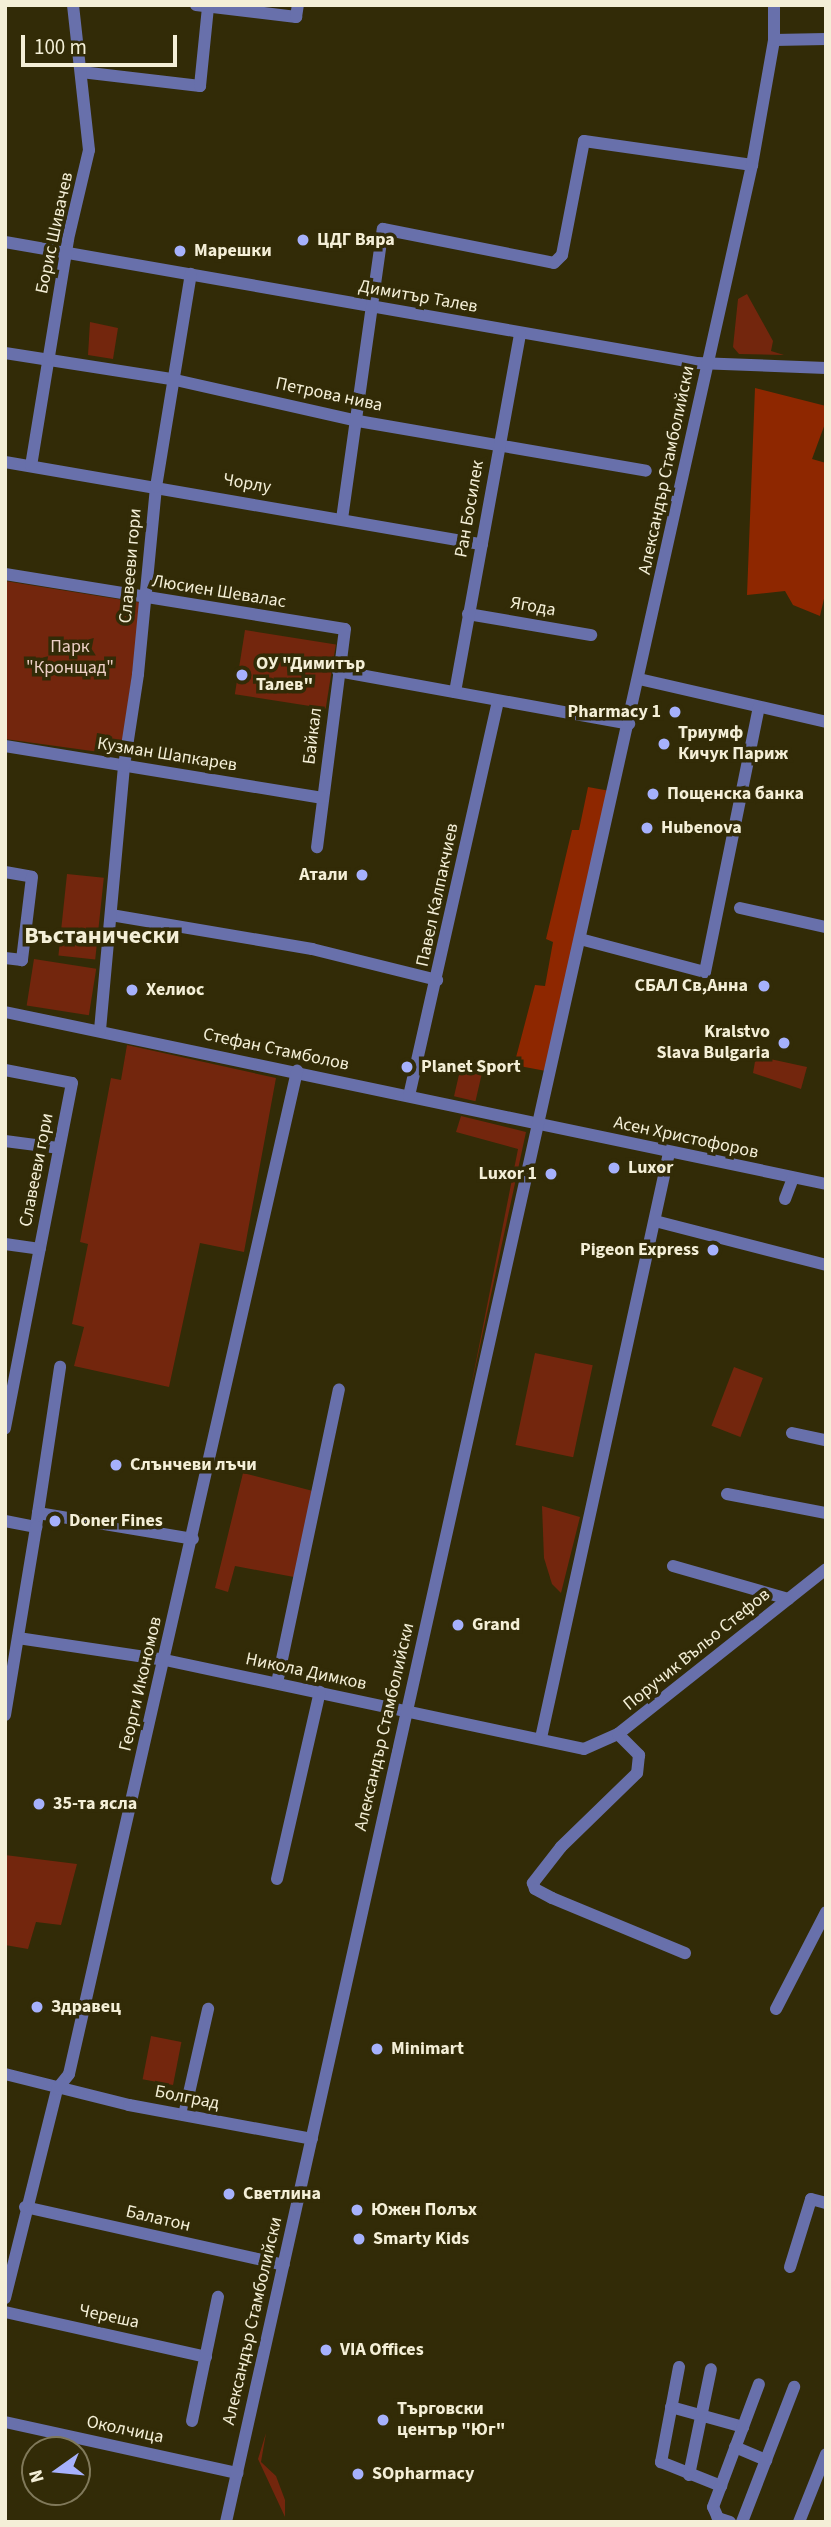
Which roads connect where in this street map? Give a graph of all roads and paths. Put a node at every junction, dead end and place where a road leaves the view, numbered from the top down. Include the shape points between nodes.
1 (73, 5) edge
2 (298, 5) edge
3 (774, 5) edge
4 (202, 6) edge
5 (826, 39) edge
6 (774, 40) junction
7 (81, 72) junction
8 (752, 164) junction
9 (5, 242) edge
10 (66, 253) junction
11 (191, 274) junction
12 (371, 308) junction
13 (520, 334) junction
14 (5, 353) edge
15 (49, 360) junction
16 (708, 364) junction
17 (826, 368) edge
18 (171, 379) junction
19 (358, 421) junction
20 (499, 444) junction
21 (5, 462) edge
22 (30, 466) junction
23 (646, 471) dead end
24 (156, 487) junction
25 (342, 519) junction
26 (482, 544) junction
27 (5, 574) edge
28 (147, 598) junction
29 (468, 614) junction
30 (345, 629) joint
31 (591, 635) dead end
32 (338, 671) junction
33 (639, 680) junction
34 (455, 692) junction
35 (498, 701) junction
36 (759, 708) junction
37 (826, 722) edge
38 (629, 724) junction
39 (5, 746) edge
40 (124, 766) junction
41 (323, 798) junction
42 (317, 847) dead end
43 (5, 872) edge
44 (740, 908) dead end
45 (111, 915) junction
46 (826, 927) edge
47 (580, 939) junction
48 (5, 958) edge
49 (437, 980) junction
50 (5, 1012) edge
51 (100, 1030) junction
52 (5, 1070) edge
53 (297, 1071) junction
54 (409, 1096) junction
55 (539, 1125) junction
56 (5, 1141) edge
57 (58, 1148) junction
58 (669, 1153) junction
59 (793, 1178) junction
60 (826, 1184) edge
61 (785, 1199) dead end
62 (654, 1221) junction
63 (5, 1244) edge
64 (40, 1249) junction
65 (826, 1265) edge
66 (60, 1367) dead end
67 (338, 1389) dead end
68 (5, 1429) edge
69 (792, 1433) dead end
70 (826, 1440) edge
71 (727, 1494) dead end
72 (38, 1513) junction
73 (826, 1513) edge
74 (5, 1521) edge
75 (36, 1527) junction
76 (193, 1539) junction
77 (673, 1566) dead end
78 (826, 1569) edge
79 (788, 1599) junction
80 (18, 1638) junction
81 (165, 1660) junction
82 (277, 1683) junction
83 (320, 1692) junction
84 (405, 1712) junction
85 (5, 1715) edge
86 (618, 1734) junction
87 (541, 1738) junction
88 (584, 1749) joint
89 (277, 1879) dead end
90 (826, 1912) edge
91 (685, 1953) dead end
92 (208, 2009) dead end
93 (776, 2009) dead end
94 (5, 2074) edge
95 (57, 2089) junction
96 (184, 2115) junction
97 (312, 2139) junction
98 (826, 2203) edge
99 (25, 2207) junction
100 (284, 2265) junction
101 (789, 2267) dead end
102 (218, 2297) dead end
103 (5, 2298) edge
104 (5, 2312) edge
105 (206, 2357) junction
106 (680, 2367) dead end
107 (711, 2369) dead end
108 (759, 2384) dead end
109 (794, 2387) dead end
110 (671, 2407) junction
111 (701, 2415) junction
112 (192, 2421) dead end
113 (5, 2422) edge
114 (743, 2427) junction
115 (735, 2447) junction
116 (826, 2454) edge
117 (766, 2460) junction
118 (237, 2473) junction
119 (689, 2475) junction
120 (721, 2486) junction
121 (226, 2522) edge
122 (730, 2522) edge
123 (742, 2522) edge
124 (799, 2522) edge

1 - 7 street, Борис Шивачев
2 - 4 street via 296,17
3 - 6 street, Александър Стамболийски
4 - 7 street via 200,86
5 - 6 street
6 - 8 street, Александър Стамболийски
7 - 10 street, Борис Шивачев via 89,150
8 - 12 street via 584,141 562,254 554,263 383,229
8 - 16 street, Александър Стамболийски
9 - 10 street, Димитър Талев
10 - 11 street, Димитър Талев
10 - 15 street, Борис Шивачев
11 - 12 street, Димитър Талев
11 - 18 street, Славееви гори
12 - 13 street, Димитър Талев
12 - 19 street
13 - 16 street, Димитър Талев
13 - 20 street, Ран Босилек
14 - 15 street, Петрова нива
15 - 18 street, Петрова нива
15 - 22 street, Борис Шивачев
16 - 17 street, Димитър Талев
16 - 33 street, Александър Стамболийски
18 - 19 street, Петрова нива
18 - 24 street, Славееви гори
19 - 20 street, Петрова нива
19 - 25 street
20 - 23 street, Петрова нива
20 - 26 street, Ран Босилек
21 - 22 street, Чорлу
22 - 24 street, Чорлу
24 - 25 street, Чорлу
24 - 28 street, Славееви гори
25 - 26 street, Чорлу
26 - 29 street, Ран Босилек
27 - 28 street, Люсиен Шевалас
28 - 30 street, Люсиен Шевалас
28 - 40 street, Славееви гори
29 - 31 street, Ягода
29 - 34 street, Ран Босилек
30 - 32 street, Байкал
32 - 34 street
32 - 41 street, Байкал
33 - 36 street
33 - 38 street, Александър Стамболийски
34 - 35 street
35 - 38 street
35 - 49 street, Павел Калпакчиев
36 - 37 street
36 - 47 street via 705,972
38 - 47 street, Александър Стамболийски
39 - 40 street, Кузман Шапкарев
40 - 41 street, Кузман Шапкарев
40 - 45 street, Славееви гори
41 - 42 street, Байкал
43 - 48 street via 32,877 22,960
44 - 46 street
45 - 49 street via 312,949
45 - 51 street, Славееви гори
47 - 55 street, Александър Стамболийски
49 - 54 street, Павел Калпакчиев
50 - 51 street, Стефан Стамболов
51 - 53 street, Стефан Стамболов
52 - 57 street, Славееви гори via 72,1083
53 - 54 street, Стефан Стамболов
53 - 76 street, Георги Икономов
54 - 55 street, Стефан Стамболов
55 - 58 street, Асен Христофоров
55 - 84 street, Александър Стамболийски
56 - 57 street
57 - 64 street, Славееви гори
58 - 59 street, Асен Христофоров
58 - 62 street
59 - 60 street, Асен Христофоров
59 - 61 street
62 - 65 street
62 - 87 street
63 - 64 street
64 - 68 street, Славееви гори
66 - 72 street
67 - 82 street
69 - 70 street
71 - 73 street
72 - 75 street
72 - 76 street
74 - 75 street
75 - 80 street
76 - 81 street, Георги Икономов
77 - 79 street
78 - 79 street, Поручик Въльо Стефов
79 - 86 street, Поручик Въльо Стефов
80 - 81 street, Никола Димков
80 - 85 street
81 - 82 street, Никола Димков
81 - 95 street, Георги Икономов via 69,2074
82 - 83 street, Никола Димков
83 - 84 street, Никола Димков
83 - 89 street
84 - 87 street, Никола Димков
84 - 97 street, Александър Стамболийски
86 - 88 street, Поручик Въльо Стефов
86 - 91 street via 639,1755 637,1773 561,1847 533,1883 552,1898
87 - 88 street, Никола Димков
90 - 93 street
92 - 96 street
94 - 95 street, Болград
95 - 96 street, Болград
95 - 99 street, Георги Икономов
96 - 97 street, Болград
97 - 100 street, Александър Стамболийски
98 - 101 street via 811,2199
99 - 100 street, Балатон
99 - 103 street, Георги Икономов
100 - 118 street, Александър Стамболийски
102 - 105 street
104 - 105 street, Череша
105 - 112 street
106 - 110 street
107 - 111 street
108 - 114 street
109 - 117 street
110 - 111 street
110 - 119 street via 659,2456 663,2466
111 - 114 street
111 - 119 street
113 - 118 street, Околчица
114 - 115 street
115 - 117 street
115 - 120 street
116 - 124 street
117 - 123 street
118 - 121 street, Александър Стамболийски
119 - 120 street
120 - 122 street via 714,2514

